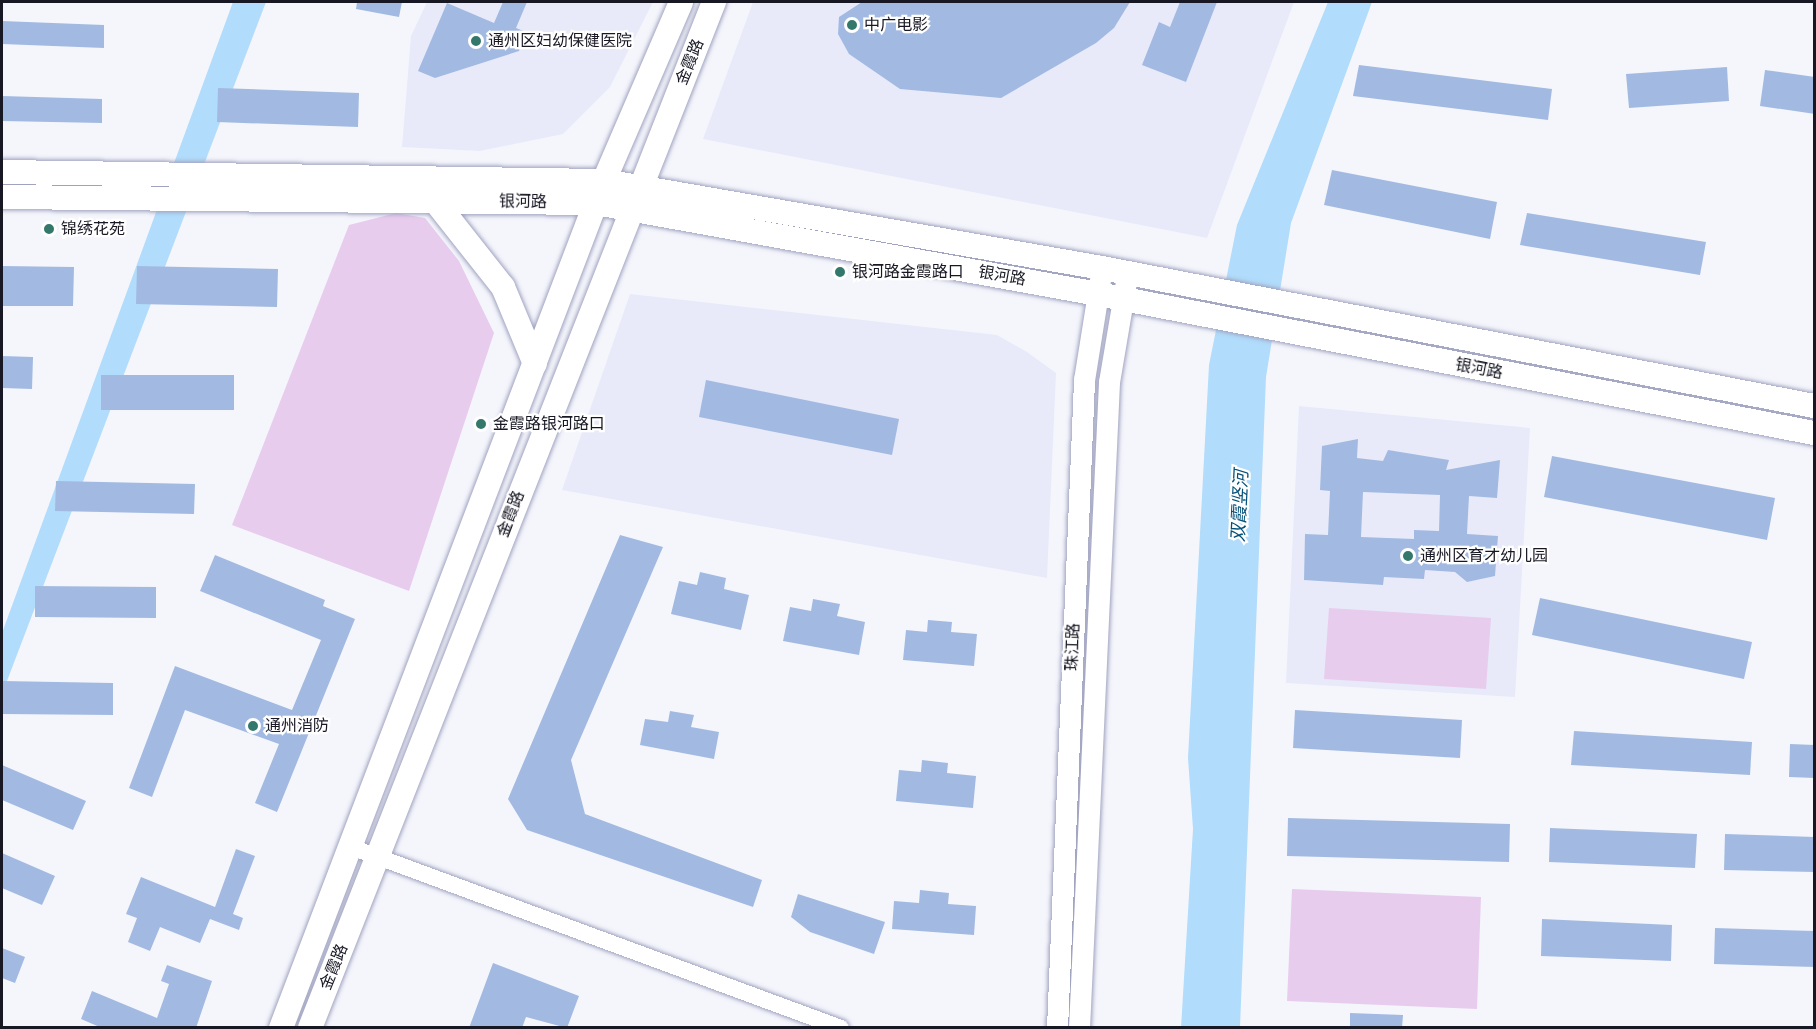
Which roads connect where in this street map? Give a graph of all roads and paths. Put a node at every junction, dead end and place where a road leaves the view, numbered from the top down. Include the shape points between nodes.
1 (681, 2) edge
2 (714, 2) edge
3 (2, 172) edge
4 (604, 180) junction
5 (640, 186) junction
6 (2, 197) edge
7 (435, 201) junction
8 (596, 203) junction
9 (631, 208) junction
10 (1102, 268) junction
11 (1127, 276) junction
12 (1098, 294) junction
13 (1122, 301) junction
14 (535, 364) junction
15 (1815, 406) edge
16 (1815, 433) edge
17 (351, 847) junction
18 (377, 856) junction
19 (281, 1028) edge
20 (310, 1028) edge
21 (841, 1028) edge
22 (1057, 1028) edge
23 (1079, 1028) edge

1 - 4 main road, 金霞路
2 - 5 main road, 金霞路
3 - 4 main road, 银河路
4 - 5 main road, 银河路
4 - 8 main road, 金霞路
5 - 9 main road, 金霞路
5 - 10 main road, 银河路
6 - 7 main road, 银河路
7 - 8 main road, 银河路
7 - 14 main road via 503,287
8 - 9 main road, 银河路
8 - 14 main road, 金霞路
9 - 12 main road, 银河路
9 - 18 main road, 金霞路
10 - 11 main road, 银河路
10 - 12 street, 珠江路
11 - 13 street, 珠江路
11 - 15 main road, 银河路
12 - 13 main road, 银河路
12 - 22 street, 珠江路 via 1084,380
13 - 16 main road, 银河路
13 - 23 street, 珠江路 via 1109,382
14 - 17 main road, 金霞路
17 - 18 street
17 - 19 main road, 金霞路
18 - 20 main road, 金霞路
18 - 21 street

